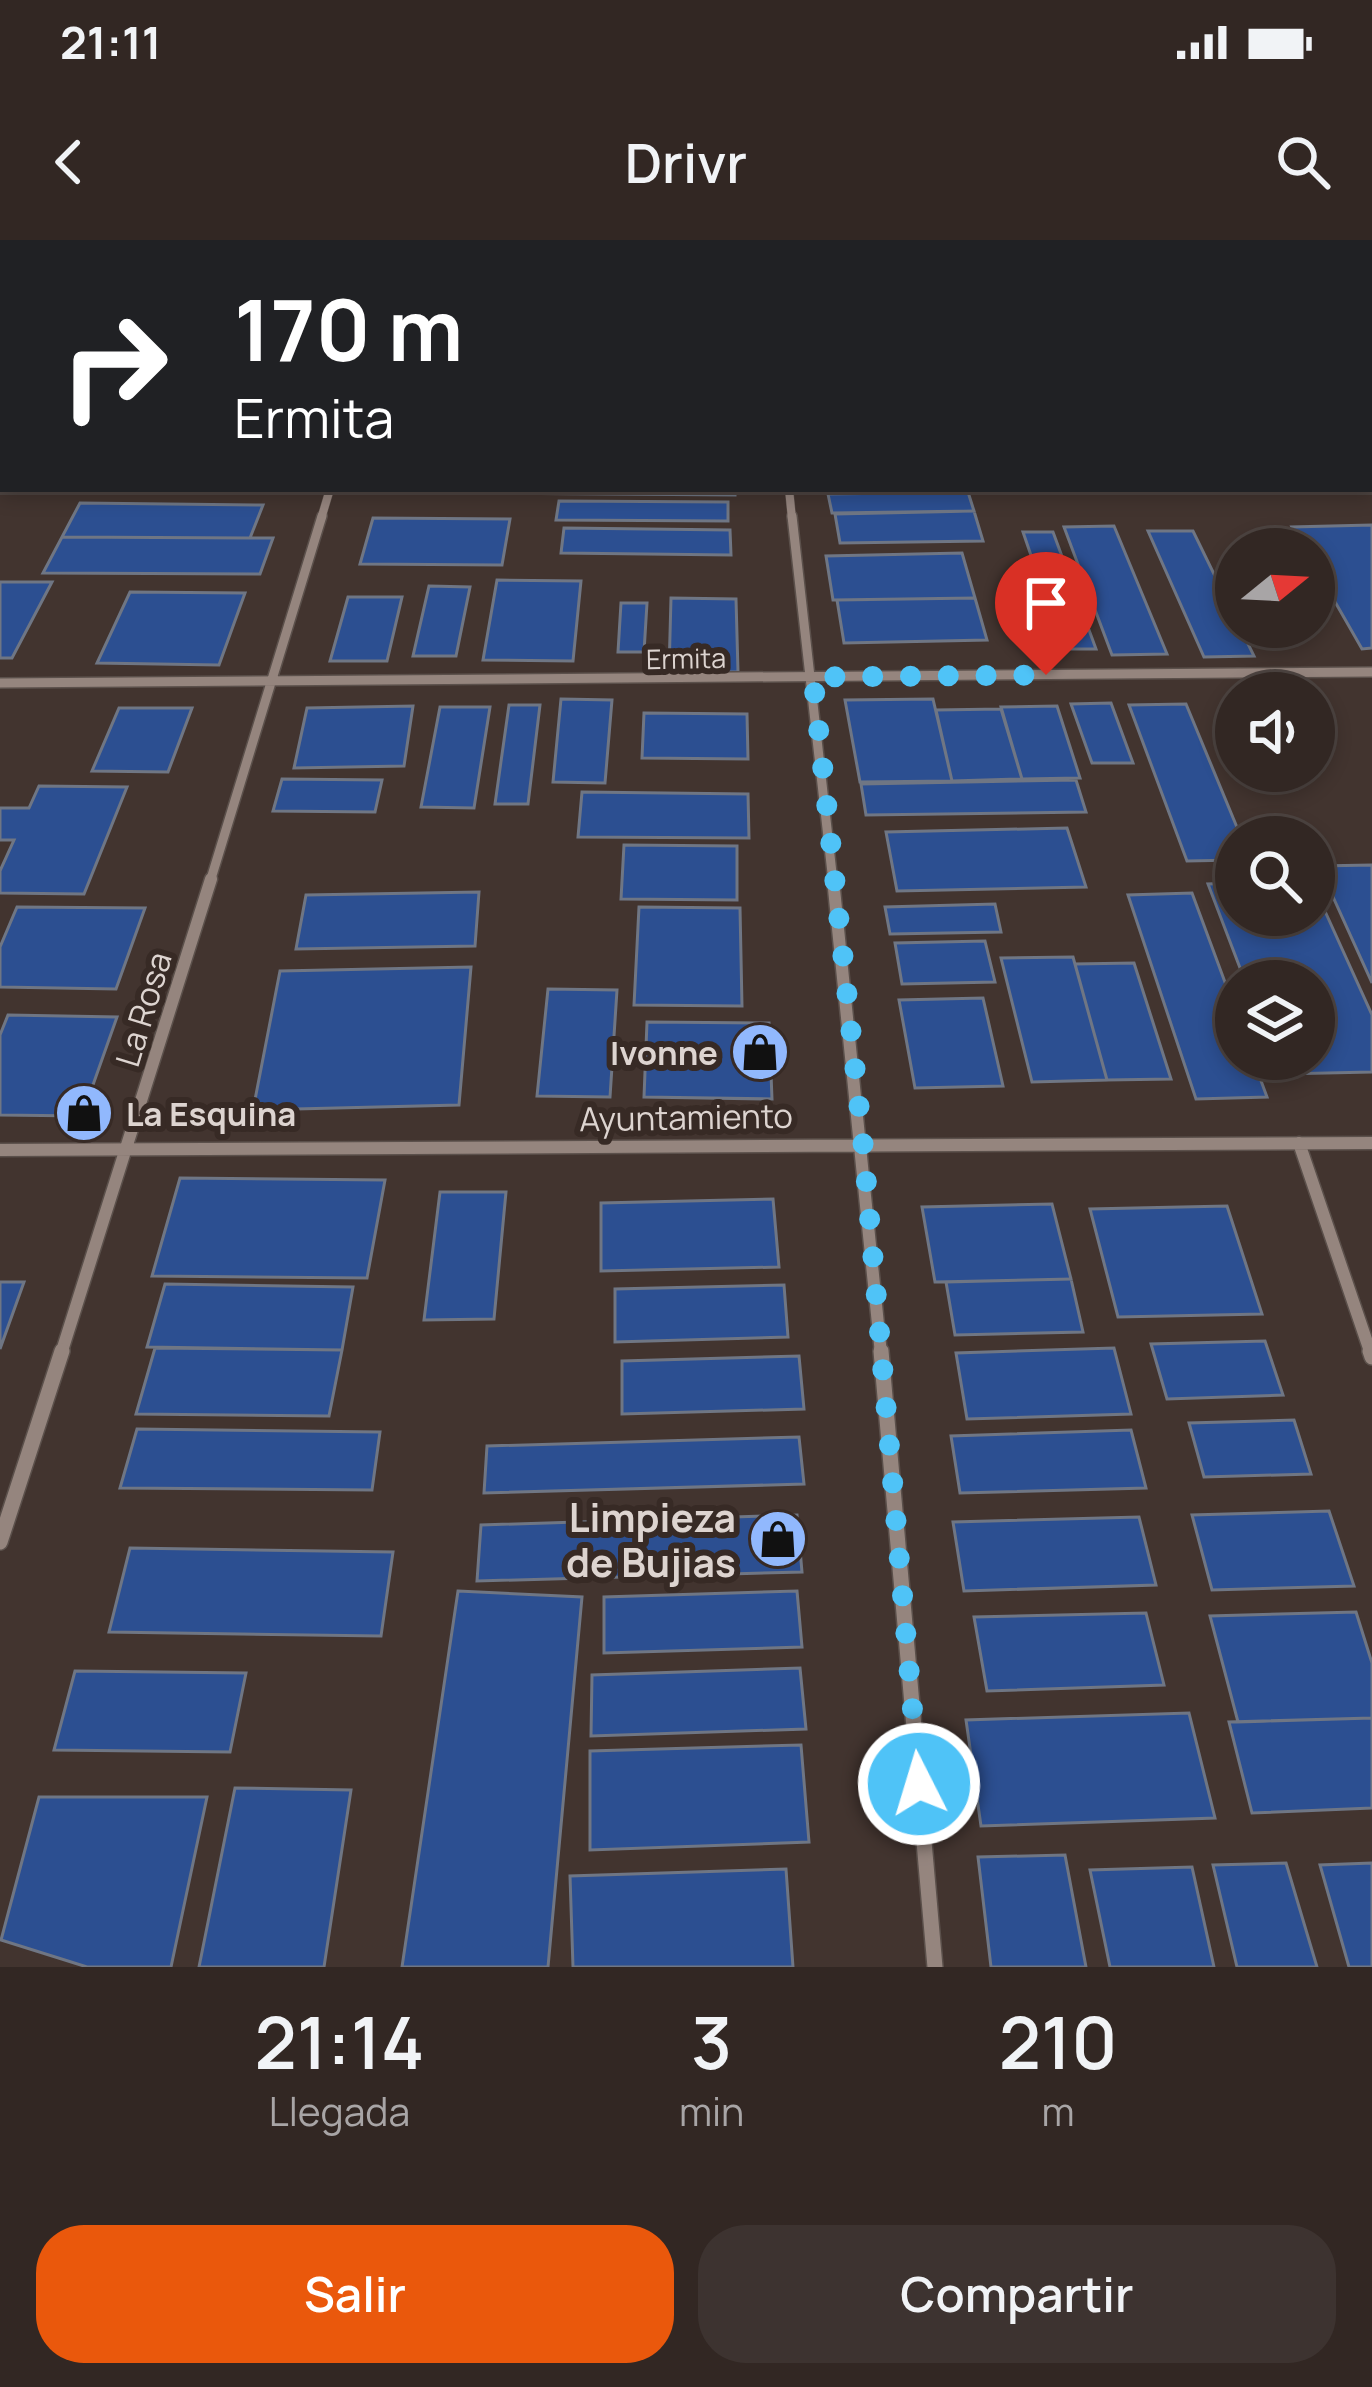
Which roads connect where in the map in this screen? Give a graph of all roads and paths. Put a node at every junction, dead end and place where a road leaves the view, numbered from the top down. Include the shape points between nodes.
1 (329, 492) edge
2 (789, 492) edge
3 (1372, 672) edge
4 (813, 677) junction
5 (272, 682) junction
6 (0, 683) edge
7 (863, 1143) junction
8 (1299, 1143) junction
9 (1372, 1143) edge
10 (128, 1149) junction
11 (0, 1150) edge
12 (1372, 1357) edge
13 (0, 1541) edge
14 (935, 1967) edge

1 - 5 street, La Rosa
2 - 4 street
3 - 4 street, Ermita
4 - 5 street, Ermita
4 - 7 street
5 - 6 street, Ermita
5 - 10 street, La Rosa
7 - 8 street, Ayuntamiento
7 - 10 street, Ayuntamiento
7 - 14 street
8 - 9 street, Ayuntamiento
8 - 12 street
10 - 11 street, Ayuntamiento
10 - 13 street, La Rosa

